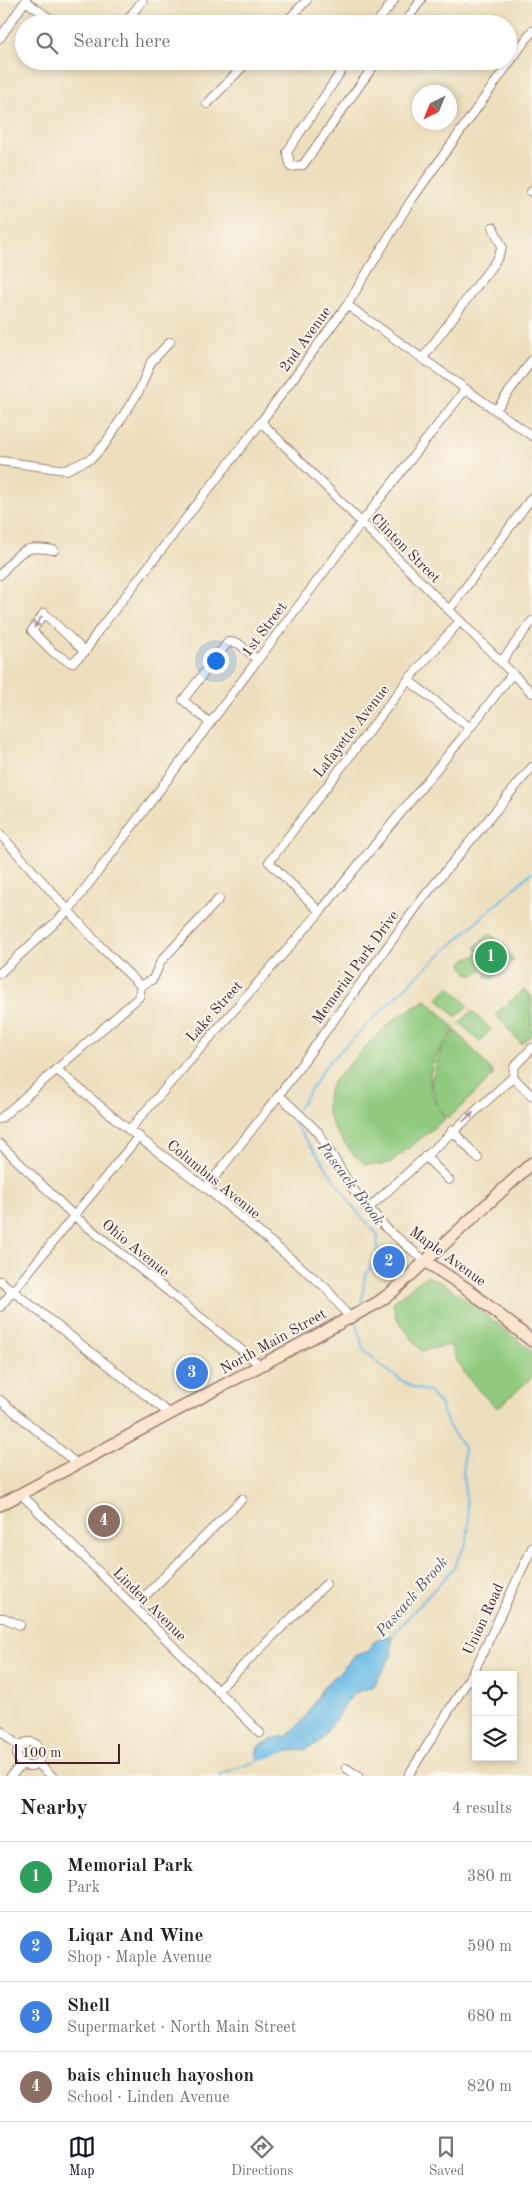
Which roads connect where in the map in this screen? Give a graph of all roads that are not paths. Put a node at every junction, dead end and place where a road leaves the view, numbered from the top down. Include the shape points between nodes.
1 (25, 0) edge
2 (144, 0) edge
3 (307, 0) edge
4 (394, 0) edge
5 (421, 0) edge
6 (15, 15) edge
7 (15, 15) edge
8 (46, 15) edge
9 (132, 15) edge
10 (293, 15) edge
11 (383, 15) edge
12 (410, 15) edge
13 (532, 31) edge
14 (0, 38) edge
15 (517, 52) edge
16 (239, 70) edge
17 (342, 70) edge
18 (371, 70) edge
19 (504, 70) edge
20 (207, 104) dead end
21 (493, 227) dead end
22 (347, 305) junction
23 (170, 342) dead end
24 (422, 359) junction
25 (532, 360) edge
26 (465, 390) junction
27 (496, 410) junction
28 (261, 422) junction
29 (532, 436) edge
30 (0, 461) edge
31 (532, 496) edge
32 (361, 523) junction
33 (54, 550) dead end
34 (0, 575) edge
35 (449, 610) junction
36 (460, 621) junction
37 (532, 621) edge
38 (85, 652) junction
39 (258, 660) junction
40 (501, 662) junction
41 (512, 674) junction
42 (408, 680) junction
43 (532, 693) edge
44 (210, 723) junction
45 (470, 728) junction
46 (532, 767) edge
47 (0, 834) edge
48 (219, 899) dead end
49 (69, 910) junction
50 (320, 912) junction
51 (0, 972) edge
52 (141, 986) junction
53 (532, 1048) edge
54 (56, 1069) junction
55 (513, 1077) junction
56 (279, 1095) junction
57 (532, 1096) edge
58 (0, 1119) edge
59 (129, 1130) junction
60 (452, 1130) junction
61 (139, 1136) junction
62 (0, 1144) edge
63 (425, 1156) junction
64 (478, 1158) dead end
65 (532, 1163) edge
66 (449, 1180) dead end
67 (206, 1188) junction
68 (369, 1208) junction
69 (73, 1215) junction
70 (425, 1261) junction
71 (0, 1280) edge
72 (13, 1290) junction
73 (0, 1307) edge
74 (356, 1313) junction
75 (532, 1341) edge
76 (260, 1365) junction
77 (0, 1400) edge
78 (170, 1414) junction
79 (77, 1464) junction
80 (21, 1494) junction
81 (242, 1499) dead end
82 (0, 1505) edge
83 (532, 1548) edge
84 (326, 1584) dead end
85 (134, 1608) junction
86 (0, 1618) edge
87 (20, 1625) dead end
88 (217, 1691) junction
89 (0, 1730) edge
90 (260, 1733) dead end
91 (19, 1747) junction
92 (37, 1763) junction
93 (22, 1764) junction
94 (346, 1768) dead end
95 (11, 1776) edge
96 (52, 1776) edge
97 (358, 1776) edge
98 (408, 1776) edge

1 - 6 street
1 - 8 street
2 - 9 street
3 - 10 street
4 - 11 street
5 - 12 street
7 - 14 street
13 - 15 street, 2nd Avenue
16 - 20 street
17 - 18 street via 287,152 291,167 303,165
19 - 22 street, 2nd Avenue via 410,202
21 - 24 street via 502,247 498,259
22 - 24 street
22 - 28 street, 2nd Avenue
23 - 30 street via 151,362 139,390 105,444 92,458 66,470
24 - 26 street
25 - 27 street
26 - 27 street
26 - 32 street, 1st Street
27 - 29 street
28 - 32 street, Clinton Street
28 - 38 street, 2nd Avenue
31 - 35 street
32 - 35 street, Clinton Street
32 - 39 street, 1st Street
33 - 34 street via 25,549
35 - 36 street, Clinton Street
36 - 40 street, Clinton Street
36 - 42 street, Lafayette Avenue
37 - 40 street
38 -> 38 street via 44,614 32,631 54,652 72,663
39 - 44 street, 1st Street
39 - 44 street via 238,643 228,642 183,700
40 - 41 street, Clinton Street
41 - 43 street, Clinton Street
41 - 45 street
42 - 45 street
42 - 50 street, Lafayette Avenue via 269,862
44 - 49 street, 1st Street
45 - 50 street, Lake Street
46 - 56 street, Memorial Park Drive via 423,898
47 - 49 street
48 - 52 street via 161,961 153,979
49 - 51 street, 1st Street
49 - 52 street
50 - 59 street, Lake Street
52 - 54 street via 139,997
53 - 55 street via 514,1067
54 - 58 street
54 - 59 street, Columbus Avenue
55 - 57 street
60 -> 55 street
56 - 67 street, Memorial Park Drive
56 - 68 street, Maple Avenue via 318,1132 352,1188
59 - 61 street, Columbus Avenue
60 - 63 street
60 - 64 street
61 - 67 street, Columbus Avenue
61 - 69 street
62 - 69 street, Ohio Avenue
63 - 66 street
63 - 68 street
65 - 70 main road, North Main Street
67 - 74 street, Columbus Avenue
68 - 70 street, Maple Avenue
69 - 72 street
69 - 76 street, Ohio Avenue
70 - 74 main road, North Main Street via 391,1293
70 - 75 main road, Maple Avenue via 466,1288
71 - 72 street
72 - 73 street
72 - 78 street
74 - 76 main road, North Main Street
76 - 78 main road, North Main Street
77 - 79 street
78 - 79 main road, North Main Street
79 - 80 main road, North Main Street
80 - 82 main road, North Main Street
80 - 85 street, Linden Avenue
81 - 85 street
83 - 98 street, Union Road via 475,1669
84 - 88 street
85 - 88 street, Linden Avenue
86 - 87 street
88 - 90 street, Linden Avenue
89 - 91 street
91 - 92 street via 28,1742 35,1744 41,1753
91 - 93 street via 17,1757
92 - 93 street via 30,1766
92 - 96 street
93 - 95 street
94 - 97 street

